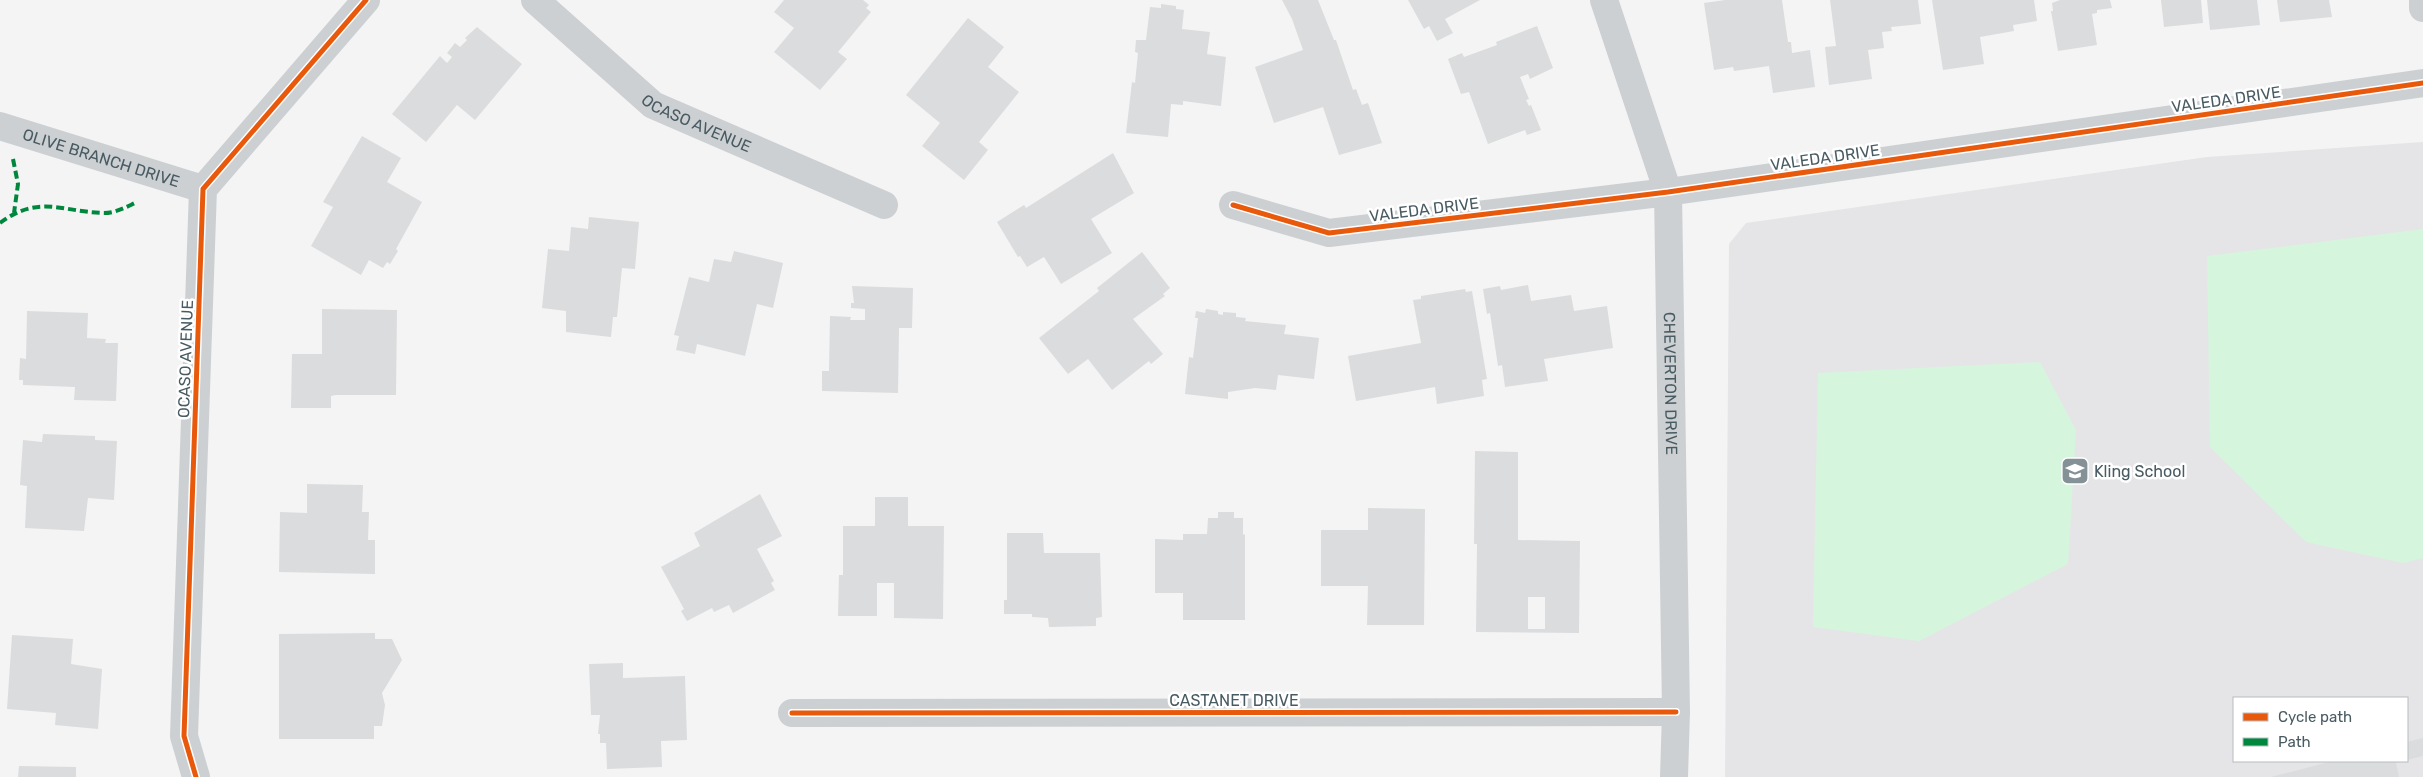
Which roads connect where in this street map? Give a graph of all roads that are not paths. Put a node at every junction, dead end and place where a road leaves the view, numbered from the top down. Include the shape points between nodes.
1 (366, 0) edge
2 (535, 0) edge
3 (1604, 0) edge
4 (2422, 0) edge
5 (2423, 8) edge
6 (2423, 84) edge
7 (0, 126) edge
8 (203, 189) junction
9 (1668, 192) junction
10 (884, 205) dead end
11 (1233, 205) dead end
12 (1676, 712) junction
13 (792, 713) dead end
14 (196, 777) edge
15 (1674, 777) edge

1 - 8 street
2 - 10 street, OCASO AVENUE via 653,105
3 - 9 street, CHEVERTON DRIVE
4 - 5 street
6 - 9 street, VALEDA DRIVE
7 - 8 street, OLIVE BRANCH DRIVE
8 - 14 street, OCASO AVENUE via 184,736
9 - 11 street, VALEDA DRIVE via 1329,233
9 - 12 street, CHEVERTON DRIVE
12 - 13 street, CASTANET DRIVE
12 - 15 street, CHEVERTON DRIVE

